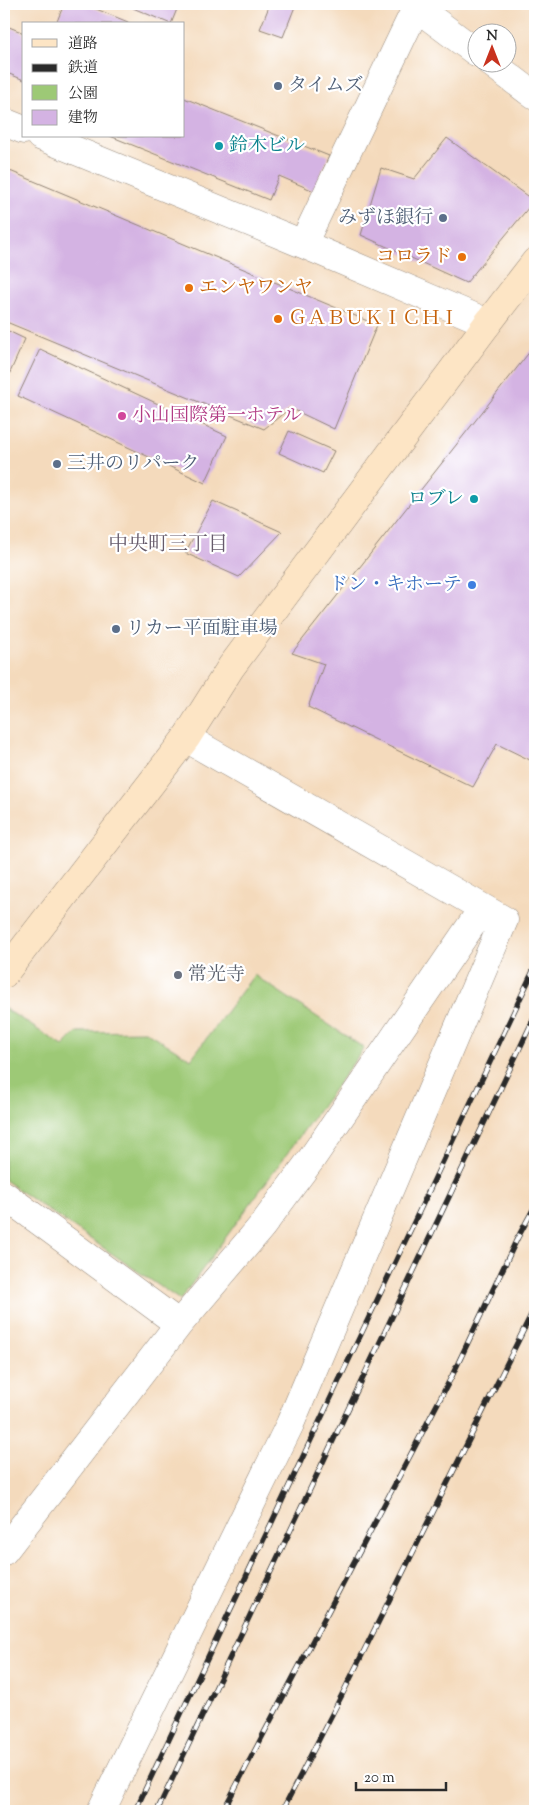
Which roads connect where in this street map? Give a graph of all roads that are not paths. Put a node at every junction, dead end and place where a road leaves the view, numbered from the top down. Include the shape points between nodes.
1 (417, 5) edge
2 (466, 44) edge
3 (503, 72) edge
4 (535, 96) edge
5 (4, 122) edge
6 (22, 129) edge
7 (45, 138) edge
8 (303, 244) junction
9 (535, 262) edge
10 (488, 323) junction
11 (186, 738) junction
12 (483, 908) junction
13 (4, 974) edge
14 (4, 1195) edge
15 (179, 1324) junction
16 (4, 1551) edge
17 (101, 1811) edge

1 - 2 street
1 - 8 street
3 - 4 street
5 - 6 street
7 - 8 street
8 - 10 street
9 - 10 street
10 - 11 street via 232,667
11 - 12 street
11 - 13 street
12 - 15 street via 310,1162 262,1226
12 - 17 street via 504,920 496,939 290,1424
14 - 15 street
15 - 16 street

